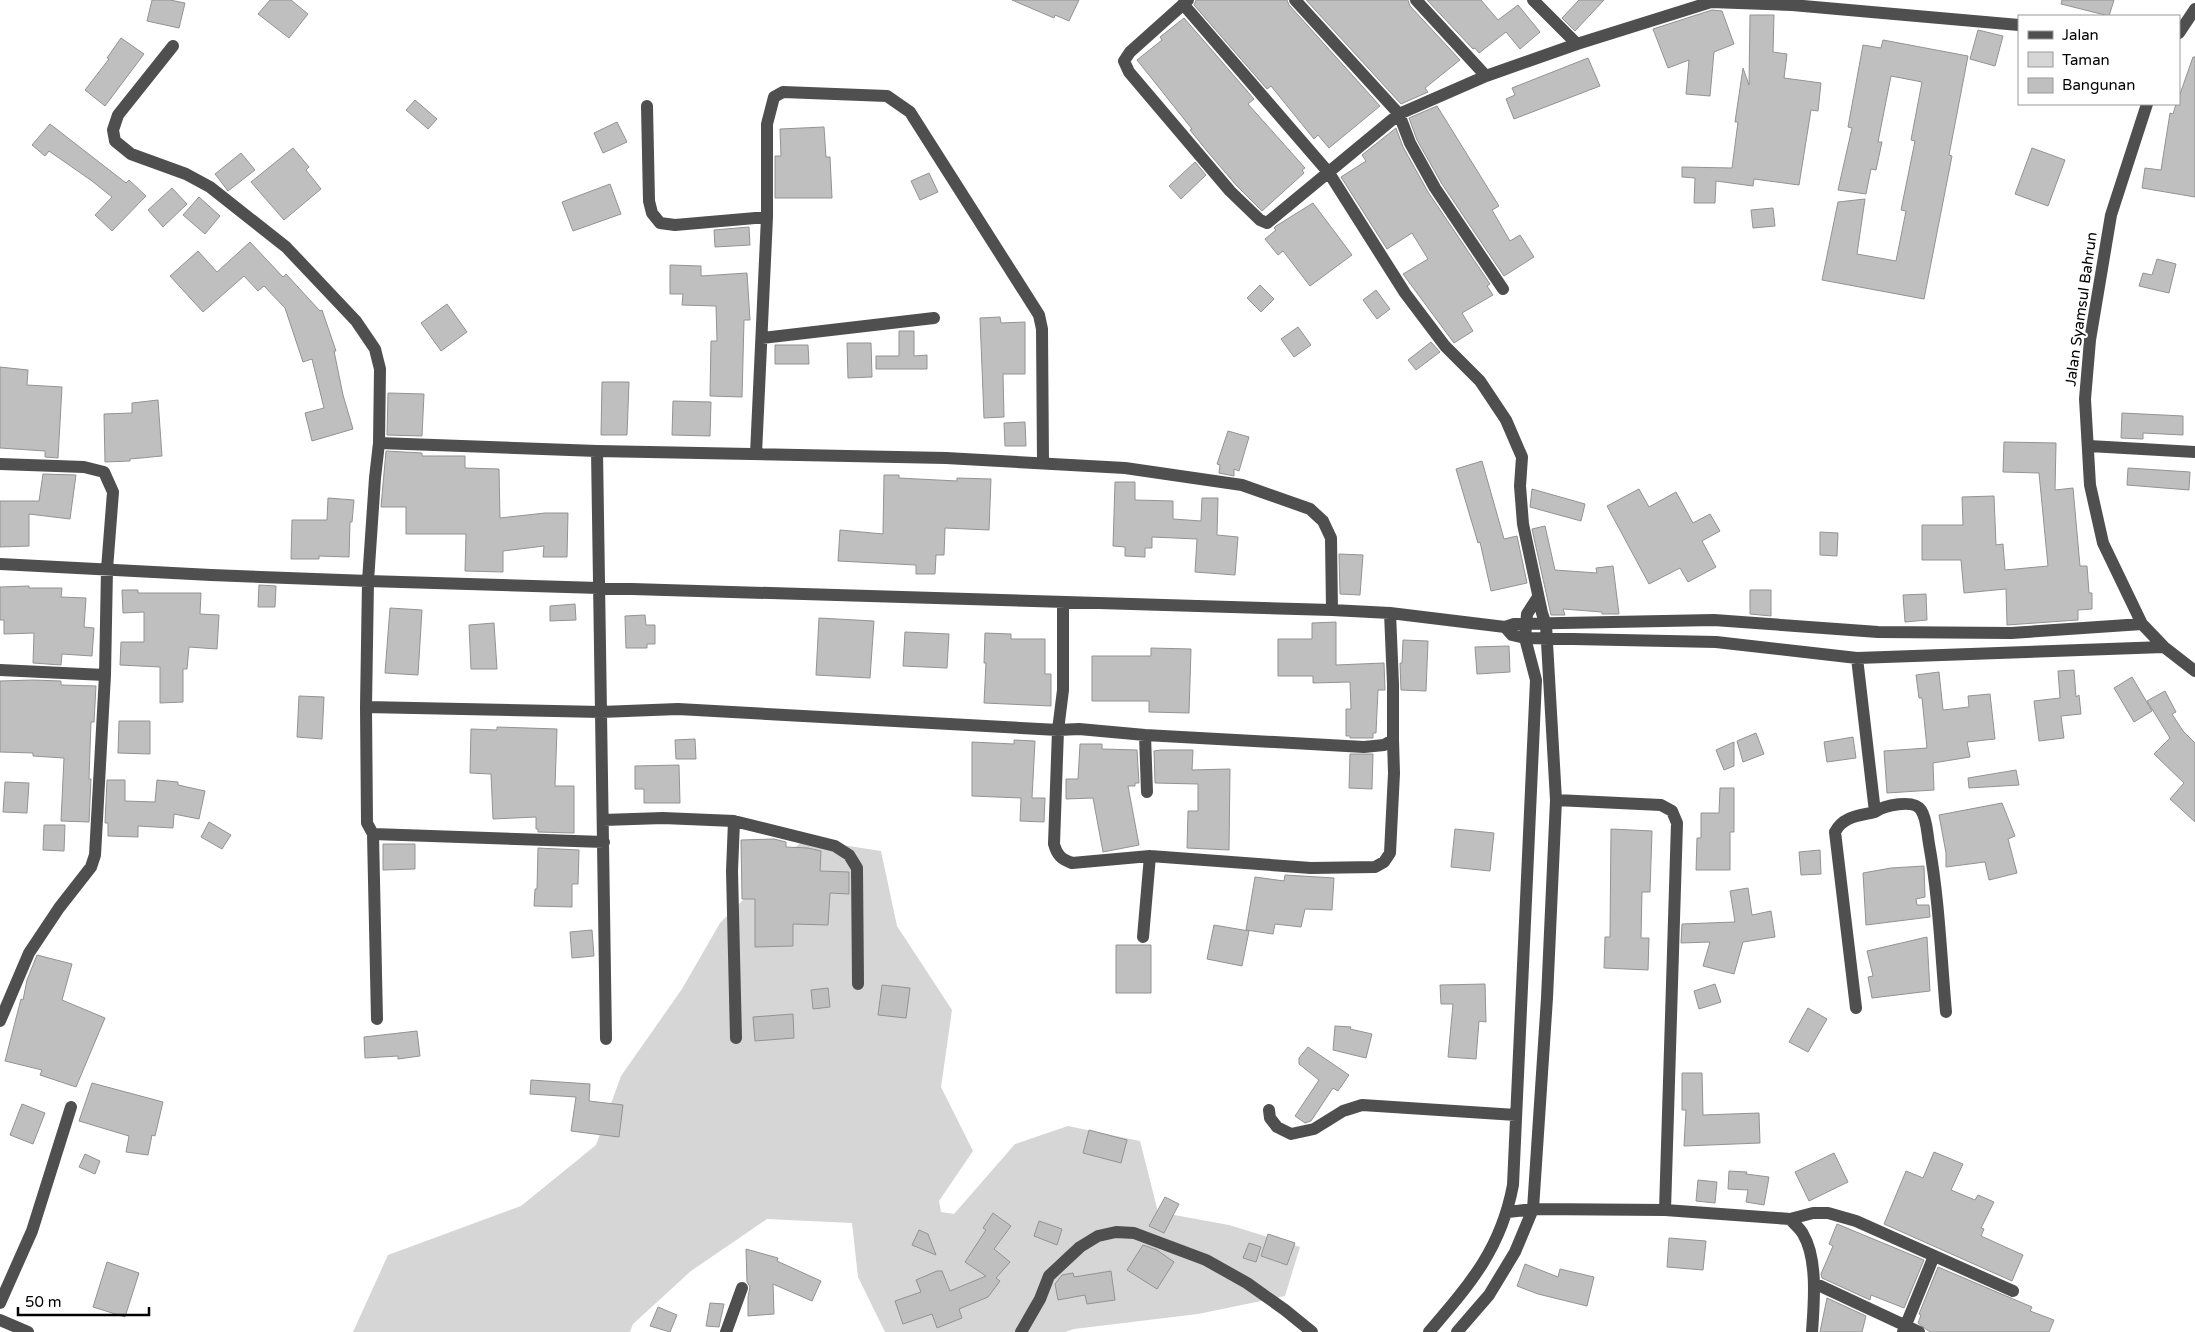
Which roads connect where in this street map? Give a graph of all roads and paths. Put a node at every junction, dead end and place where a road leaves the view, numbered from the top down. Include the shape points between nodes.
1 (1295, 0) edge
2 (1416, 0) edge
3 (1533, 0) edge
4 (1713, 1) edge
5 (1186, 2) edge
6 (1791, 3) edge
7 (2195, 9) edge
8 (2018, 24) edge
9 (2180, 32) edge
10 (1577, 44) junction
11 (173, 46) dead end
12 (1486, 76) junction
13 (2147, 105) edge
14 (647, 106) dead end
15 (1399, 114) junction
16 (1329, 173) junction
17 (767, 217) junction
18 (1503, 289) dead end
19 (934, 318) dead end
20 (762, 338) junction
21 (379, 443) junction
22 (2089, 446) junction
23 (597, 451) junction
24 (2195, 452) edge
25 (756, 454) junction
26 (1043, 463) junction
27 (0, 464) edge
28 (0, 564) edge
29 (107, 569) junction
30 (368, 581) junction
31 (600, 587) junction
32 (1538, 597) junction
33 (1063, 603) junction
34 (1332, 610) junction
35 (1390, 613) junction
36 (2142, 624) junction
37 (1526, 625) junction
38 (1546, 625) junction
39 (1505, 628) junction
40 (1525, 638) junction
41 (1546, 638) junction
42 (2164, 647) junction
43 (1857, 658) junction
44 (0, 670) edge
45 (2195, 670) edge
46 (105, 675) junction
47 (366, 707) junction
48 (601, 712) junction
49 (1058, 730) junction
50 (1145, 735) junction
51 (1393, 740) junction
52 (1148, 792) dead end
53 (1556, 800) junction
54 (1875, 812) junction
55 (603, 820) junction
56 (734, 821) junction
57 (373, 834) junction
58 (604, 842) junction
59 (1150, 856) junction
60 (1143, 937) dead end
61 (858, 984) dead end
62 (1856, 1008) dead end
63 (1946, 1012) dead end
64 (377, 1019) dead end
65 (0, 1021) edge
66 (736, 1038) dead end
67 (606, 1039) dead end
68 (71, 1107) dead end
69 (1269, 1110) dead end
70 (1516, 1115) junction
71 (1533, 1209) junction
72 (1665, 1210) junction
73 (1508, 1212) junction
74 (1790, 1219) junction
75 (1934, 1256) junction
76 (1814, 1283) junction
77 (742, 1288) dead end
78 (2013, 1291) dead end
79 (0, 1303) edge
80 (0, 1320) edge
81 (1904, 1329) edge
82 (28, 1332) edge
83 (726, 1332) edge
84 (1022, 1332) edge
85 (1312, 1332) edge
86 (1429, 1332) edge
87 (1457, 1332) edge
88 (1812, 1332) edge
89 (1919, 1332) edge

1 - 15 street
2 - 12 street
3 - 10 street
4 - 6 street
4 - 10 street
5 - 16 street
5 - 16 street via 1130,52 1124,61 1129,72 1230,191 1260,220 1267,223
6 - 8 street
7 - 9 street
10 - 12 street
11 - 21 street via 118,115 113,130 115,141 131,154 186,174 210,187 286,247 356,321 374,349 380,369
12 - 15 street
13 - 22 street, Jalan Syamsul Bahrun via 2111,215 2090,340 2085,399
14 - 17 street via 649,201 652,213 660,223 675,225
15 - 16 street
15 - 18 street via 1410,143 1435,188
16 - 32 street via 1404,293 1444,346 1480,380 1506,420 1522,456 1523,524
17 - 20 street
17 - 26 street via 767,124 774,97 783,92 886,96 910,112 1039,315 1042,328
19 - 20 street
20 - 25 street
21 - 23 street
21 - 30 street
22 - 24 street
22 - 36 street, Jalan Syamsul Bahrun via 2090,486 2103,543
23 - 25 street
23 - 31 street
25 - 26 street
26 - 34 street via 1125,468 1242,485 1310,509 1324,521 1331,538
27 - 29 street via 84,467 104,472 113,492
28 - 29 street
29 - 30 street
29 - 46 street
30 - 31 street
30 - 47 street
31 - 33 street
31 - 48 street
32 - 37 street via 1527,614
32 - 38 street
33 - 34 street
33 - 49 street via 1063,690
34 - 35 street
35 - 39 street
35 - 51 street
36 - 38 street via 2011,633 1878,632 1714,620
36 - 42 street, Jalan Syamsul Bahrun
37 - 38 street
37 - 39 street via 1514,624
37 - 40 street
38 - 41 street
39 - 40 street via 1512,635
40 - 41 street
40 - 70 street via 1536,680
41 - 43 street via 1716,642
41 - 53 street
42 - 43 street
42 - 45 street, Jalan Syamsul Bahrun
43 - 54 street
44 - 46 street
46 - 65 street via 95,855 91,867 29,953
47 - 48 street
47 - 57 street via 367,823
48 - 49 street via 678,709
48 - 55 street
49 - 50 street
49 - 59 street via 1054,844 1057,854 1062,860 1072,863
50 - 51 street via 1364,747 1384,745
50 - 52 street
51 - 59 street via 1390,853 1375,867 1311,868
53 - 71 street
53 - 72 street via 1661,805 1672,811 1677,823
54 - 62 street via 1847,818 1834,832
54 - 63 street via 1904,804 1916,805 1925,818
55 - 56 street
55 - 58 street
56 - 61 street via 835,846 854,861 857,868
56 - 66 street
57 - 58 street
57 - 64 street
58 - 67 street
59 - 60 street
68 - 79 street via 32,1231
69 - 70 street via 1270,1118 1277,1127 1291,1134 1314,1129 1343,1111 1362,1106
70 - 73 street
71 - 72 street
71 - 73 street
71 - 87 street via 1515,1252 1489,1295
72 - 74 street
73 - 86 street via 1468,1287
74 - 75 street via 1828,1213 1856,1221
74 - 76 street via 1803,1232 1809,1246
75 - 78 street
75 - 81 street
76 - 81 street
76 - 88 street
77 - 83 street
80 - 82 street
81 - 89 street
84 - 85 street via 1049,1276 1086,1243 1116,1232 1134,1233 1206,1260 1254,1289

